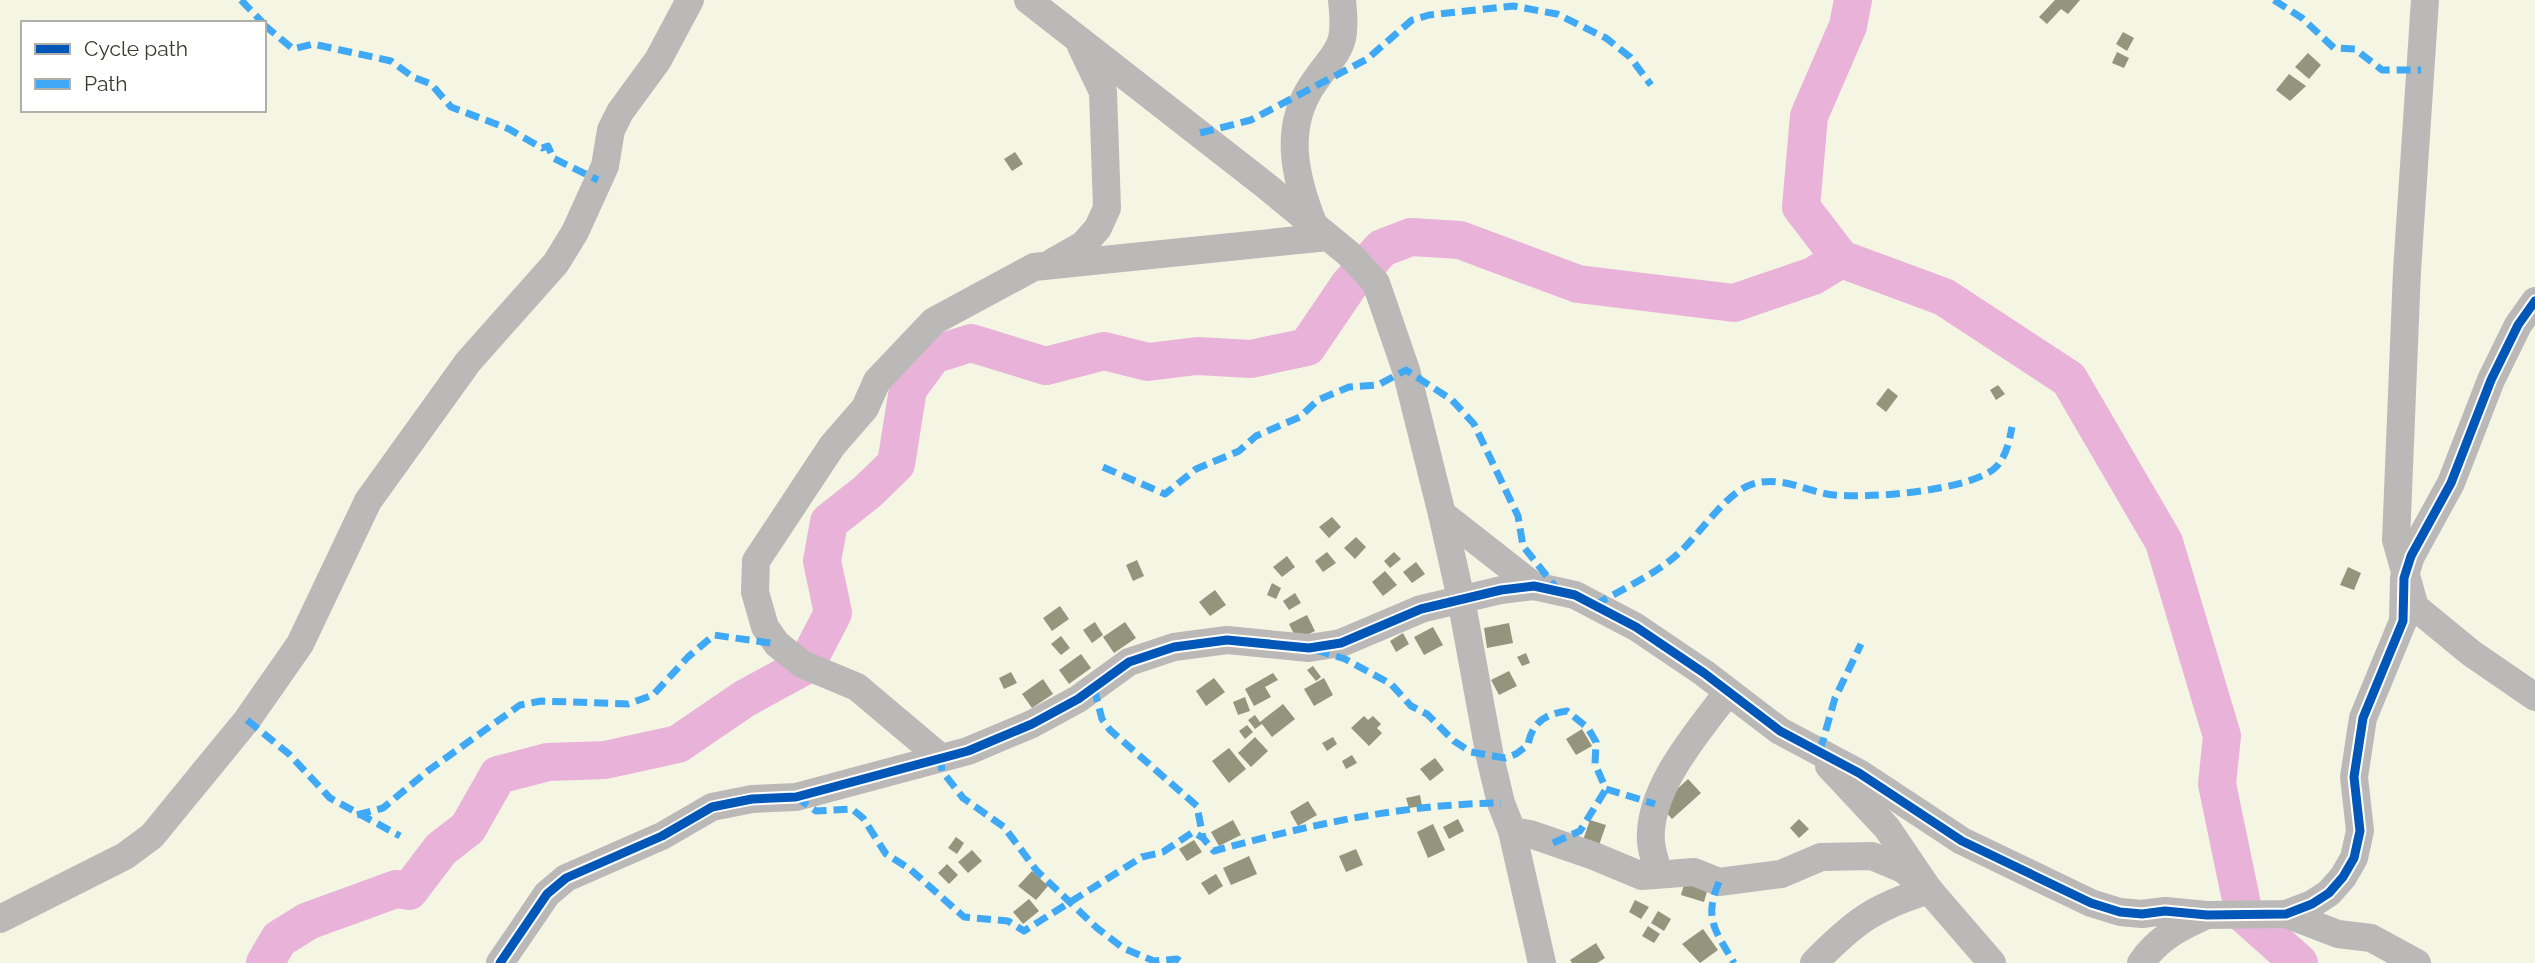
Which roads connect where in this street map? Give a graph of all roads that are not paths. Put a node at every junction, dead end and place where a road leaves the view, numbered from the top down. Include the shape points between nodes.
1 (691, 0) edge
2 (1028, 0) edge
3 (1342, 0) edge
4 (2425, 0) edge
5 (1078, 41) junction
6 (1331, 239) junction
7 (1044, 267) junction
8 (2535, 301) edge
9 (1442, 514) junction
10 (2404, 578) junction
11 (1534, 586) junction
12 (1461, 599) junction
13 (1728, 692) junction
14 (2535, 697) edge
15 (1803, 743) junction
16 (940, 757) junction
17 (1512, 831) junction
18 (1658, 874) junction
19 (1929, 890) junction
20 (2286, 914) junction
21 (2207, 915) junction
22 (0, 919) edge
23 (1544, 962) edge
24 (500, 963) edge
25 (1814, 963) edge
26 (1992, 963) edge
27 (2141, 963) edge
28 (2417, 963) edge

1 - 22 street via 658,60 620,111 611,130 605,166 556,264 468,362 376,489 300,644 247,720 152,836 125,856
2 - 5 street
3 - 6 street via 1342,43 1310,89 1293,156 1299,188
4 - 10 street via 2400,396 2396,540
5 - 6 street
5 - 7 street via 1104,92 1107,208 1083,245
6 - 7 street
6 - 9 street via 1376,283 1406,370
7 - 16 street via 1034,267 934,321 903,350 877,380 865,408 832,446 756,561 755,592 765,627 776,644 802,663 857,687
8 - 10 street via 2491,380 2451,483
9 - 11 street
9 - 12 street
10 - 14 street via 2415,607
10 - 20 street via 2403,621 2363,718 2354,777 2360,831 2354,858 2329,893
11 - 12 street
11 - 13 street via 1557,589 1595,604
12 - 16 street via 1421,609 1341,643 1309,648 1202,641 1150,653 1032,724 993,742
12 - 17 street via 1490,757
13 - 15 street
13 - 18 street via 1684,750 1655,804 1651,842
15 - 19 street via 1887,828
15 - 21 street via 1859,773 1962,841 2091,904 2120,912
16 - 24 street via 796,797 712,807 662,836 566,878 547,894
17 - 18 street via 1642,876
17 - 23 street
18 - 19 street via 1694,872 1719,882 1781,874 1839,854 1871,856 1903,869
19 - 25 street via 1901,898 1858,920
19 - 26 street
20 - 21 street
20 - 28 street via 2338,934 2371,938
21 - 27 street via 2157,942

